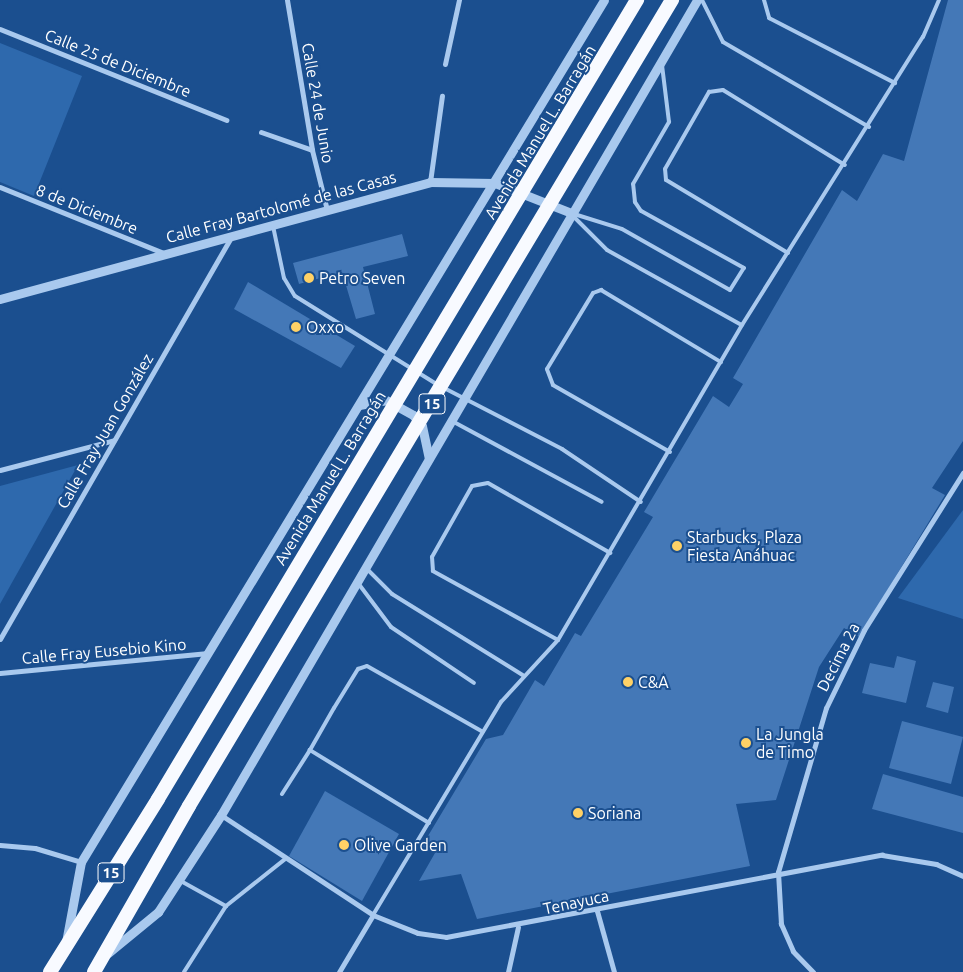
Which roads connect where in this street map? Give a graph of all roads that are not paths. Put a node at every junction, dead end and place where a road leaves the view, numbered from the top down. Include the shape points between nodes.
1 (287, 0) edge
2 (459, 0) edge
3 (604, 0) edge
4 (637, 0) edge
5 (672, 0) edge
6 (697, 0) edge
7 (702, 0) edge
8 (764, 0) edge
9 (940, 0) edge
10 (0, 29) edge
11 (661, 62) junction
12 (445, 64) dead end
13 (895, 83) junction
14 (442, 96) dead end
15 (226, 120) dead end
16 (869, 126) junction
17 (261, 132) dead end
18 (312, 150) junction
19 (845, 165) junction
20 (430, 182) junction
21 (495, 183) junction
22 (0, 187) edge
23 (328, 210) junction
24 (569, 212) junction
25 (272, 226) junction
26 (232, 236) junction
27 (788, 253) junction
28 (166, 254) junction
29 (0, 299) edge
30 (742, 325) junction
31 (389, 358) junction
32 (721, 362) junction
33 (465, 399) junction
34 (359, 404) junction
35 (452, 420) junction
36 (114, 440) junction
37 (670, 452) junction
38 (429, 458) junction
39 (0, 470) edge
40 (963, 472) edge
41 (602, 502) dead end
42 (641, 502) junction
43 (610, 553) junction
44 (366, 568) junction
45 (357, 582) junction
46 (0, 639) edge
47 (558, 640) junction
48 (211, 653) junction
49 (0, 673) edge
50 (524, 676) junction
51 (474, 683) dead end
52 (483, 732) junction
53 (310, 750) junction
54 (282, 794) dead end
55 (221, 815) junction
56 (429, 823) junction
57 (0, 845) edge
58 (285, 859) junction
59 (81, 862) junction
60 (778, 872) junction
61 (963, 876) edge
62 (179, 880) junction
63 (226, 906) junction
64 (597, 911) junction
65 (373, 915) junction
66 (518, 927) junction
67 (65, 948) junction
68 (97, 968) edge
69 (50, 972) edge
70 (184, 972) edge
71 (339, 972) edge
72 (508, 972) edge
73 (614, 972) edge
74 (813, 972) edge

1 - 18 street, Calle 24 de Junio
2 - 12 street
3 - 21 street
4 - 67 highway, Avenida Manuel L. Barragán / 15, bridge via 158,799
5 - 68 highway, 15, bridge via 189,806
6 - 11 street
7 - 16 lane via 723,42
8 - 13 lane via 769,18
9 - 13 lane
10 - 15 street, Calle 25 de Diciembre
11 - 24 street
11 - 24 lane via 668,122 633,184 635,202 641,211 744,268 730,290 622,229
13 - 16 lane
14 - 20 street
16 - 19 lane
17 - 18 street
18 - 23 street, Calle 24 de Junio
19 - 27 lane
19 - 27 lane via 723,90 709,92 666,169 668,184
20 - 21 street, Calle Fray Bartolomé de las Casas
20 - 23 street, Calle Fray Bartolomé de las Casas
21 - 24 street, Calle Fray Bartolomé de las Casas
21 - 31 street
22 - 28 street, 8 de Diciembre
23 - 25 street, Calle Fray Bartolomé de las Casas
24 - 30 lane via 607,250
24 - 33 street
25 - 26 street, Calle Fray Bartolomé de las Casas
25 - 31 lane via 284,278 295,296
26 - 28 street, Calle Fray Bartolomé de las Casas
26 - 36 street, Calle Fray Juan González
27 - 30 lane
28 - 29 street, Calle Fray Bartolomé de las Casas
30 - 32 lane
31 - 33 lane
31 - 34 street
32 - 37 lane
32 - 37 lane via 601,290 592,293 547,368 553,385
33 - 35 street
33 - 42 lane via 562,449
34 - 38 street via 386,400 413,415 422,426
34 - 48 street
35 - 38 street
35 - 41 lane
36 - 39 street
36 - 46 street, Calle Fray Juan González
37 - 42 lane
38 - 44 street
40 - 60 street, Decima 2a via 864,630 834,689
42 - 43 lane
43 - 47 lane
43 - 47 lane via 488,483 472,486 432,557 433,571
44 - 45 street
44 - 50 lane via 392,594
45 - 51 lane via 391,627
45 - 55 street
47 - 50 lane
48 - 49 street, Calle Fray Eusebio Kino
48 - 59 street
50 - 52 lane
52 - 53 lane via 367,666 358,669
52 - 56 lane
53 - 54 lane
53 - 56 lane
55 - 58 street, Tenayuca
55 - 62 street
56 - 65 lane
57 - 59 street via 34,848
58 - 63 lane
58 - 65 street, Tenayuca
59 - 67 street
60 - 61 street, Tenayuca via 882,855 936,864
60 - 64 street, Tenayuca
60 - 74 street via 781,924 793,951
62 - 63 lane
62 - 68 street via 158,912
63 - 70 lane
64 - 66 street, Tenayuca
64 - 73 street
65 - 66 street, Tenayuca via 418,933 446,937
65 - 71 street
66 - 72 street
67 - 69 highway, Avenida Manuel L. Barragán / 15

